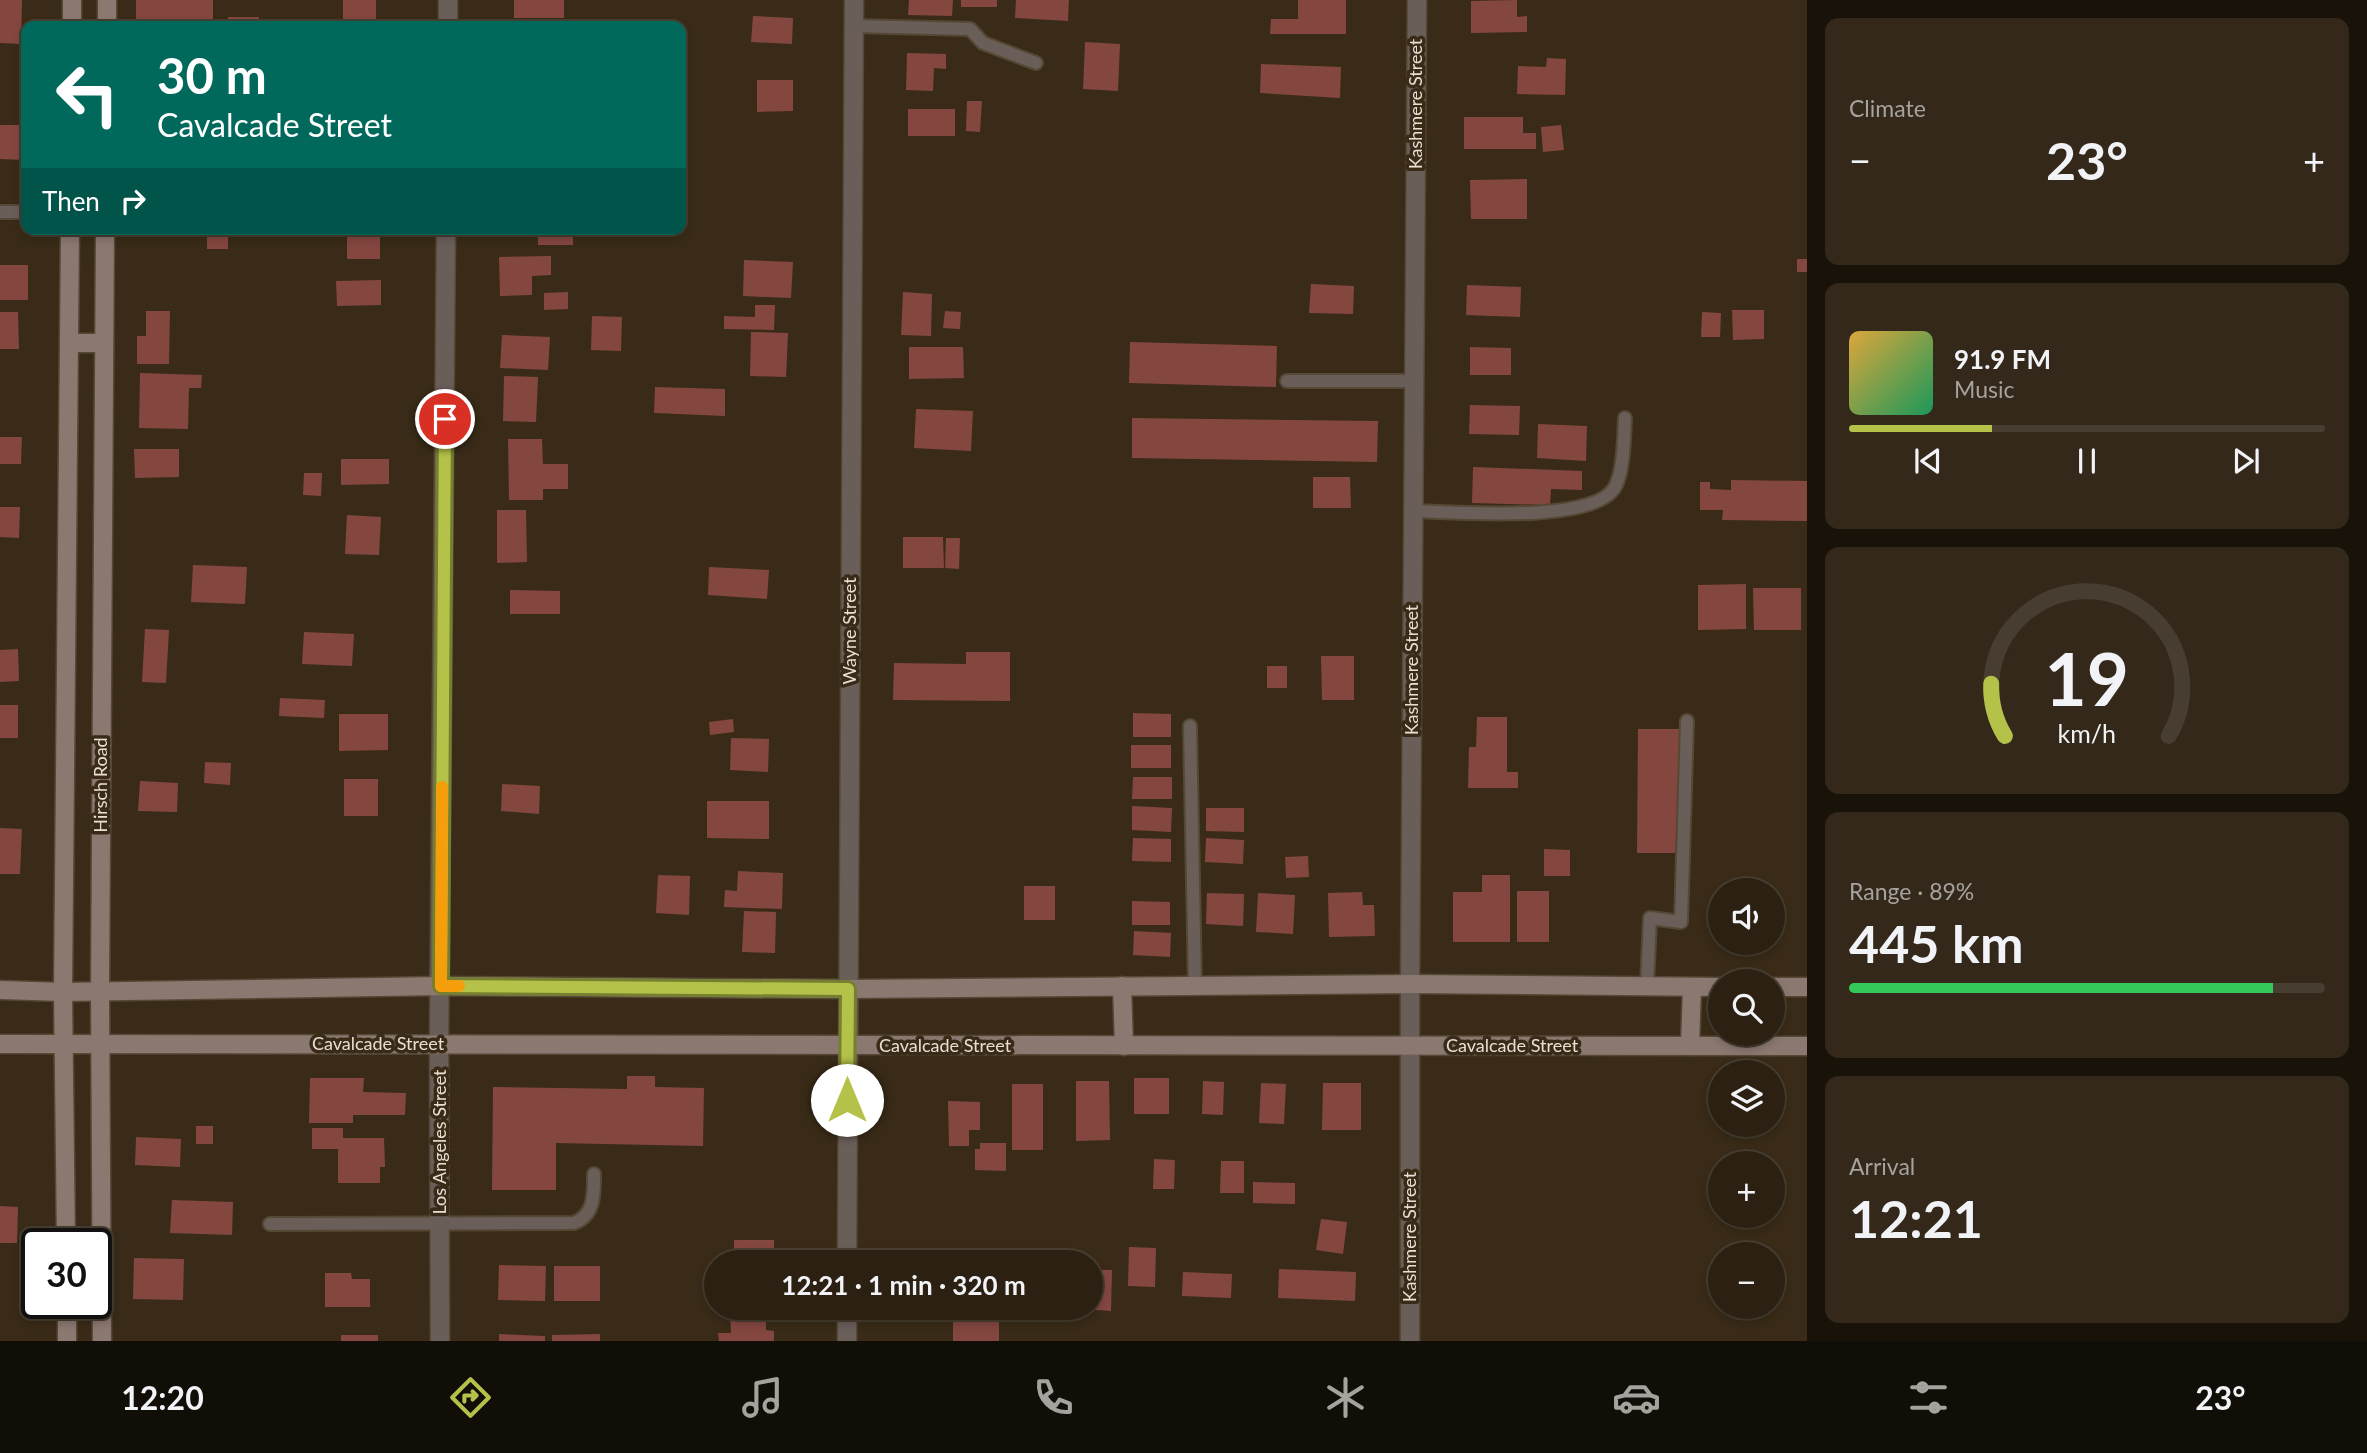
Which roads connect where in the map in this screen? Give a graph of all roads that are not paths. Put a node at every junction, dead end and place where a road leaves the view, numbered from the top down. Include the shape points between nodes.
1 (72, 0) edge
2 (107, 0) edge
3 (448, 0) edge
4 (854, 0) edge
5 (1417, 0) edge
6 (72, 21) edge
7 (107, 21) edge
8 (447, 21) edge
9 (854, 26) junction
10 (1036, 63) dead end
11 (0, 212) edge
12 (21, 212) edge
13 (70, 235) edge
14 (105, 235) edge
15 (446, 235) edge
16 (69, 343) junction
17 (104, 344) junction
18 (1287, 381) dead end
19 (1414, 381) junction
20 (1625, 418) dead end
21 (1413, 511) junction
22 (1686, 721) dead end
23 (1191, 726) dead end
24 (1410, 984) junction
25 (441, 986) junction
26 (1122, 986) junction
27 (1195, 986) junction
28 (1647, 986) junction
29 (1692, 986) junction
30 (1708, 987) edge
31 (1785, 987) edge
32 (1807, 988) edge
33 (848, 989) junction
34 (0, 990) edge
35 (100, 991) junction
36 (63, 992) junction
37 (439, 1043) junction
38 (0, 1044) edge
39 (100, 1045) junction
40 (65, 1046) junction
41 (847, 1046) junction
42 (1124, 1046) junction
43 (1410, 1046) junction
44 (1690, 1046) junction
45 (1807, 1046) edge
46 (594, 1174) dead end
47 (271, 1224) dead end
48 (440, 1225) junction
49 (66, 1228) edge
50 (847, 1250) edge
51 (67, 1319) edge
52 (847, 1320) edge
53 (67, 1341) edge
54 (102, 1341) edge
55 (440, 1341) edge
56 (847, 1341) edge
57 (1410, 1341) edge

1 - 6 main road
2 - 7 main road
3 - 8 street
4 - 9 street, Wayne Street
5 - 19 street, Kashmere Street
9 - 10 lane via 970,29 983,43
9 - 33 street, Wayne Street
11 - 12 lane
13 - 16 main road, Hirsch Road
14 - 17 main road, Hirsch Road
15 - 25 street, Los Angeles Street
16 - 17 main road
16 - 36 main road, Hirsch Road
17 - 35 main road, Hirsch Road
18 - 19 lane
19 - 21 street, Kashmere Street
20 - 21 lane via 1615,488 1592,504 1553,512
21 - 24 street, Kashmere Street
22 - 28 lane via 1681,922 1650,918
23 - 27 lane
24 - 27 main road
24 - 28 main road
24 - 43 street, Kashmere Street
25 - 33 main road
25 - 35 main road
25 - 37 street, Los Angeles Street
26 - 27 main road
26 - 33 main road
26 - 42 main road
28 - 29 main road
29 - 30 main road
29 - 44 main road
31 - 32 main road
33 - 41 street, Wayne Street
34 - 36 main road
35 - 36 main road
35 - 39 main road, Hirsch Road
36 - 40 main road, Hirsch Road
37 - 39 main road, Cavalcade Street
37 - 41 main road, Cavalcade Street
37 - 48 street, Los Angeles Street
38 - 40 main road, Cavalcade Street
39 - 40 main road, Cavalcade Street
39 - 54 main road, Hirsch Road
40 - 49 main road, Hirsch Road
41 - 42 main road, Cavalcade Street
41 - 50 street, Wayne Street
42 - 43 main road, Cavalcade Street
43 - 44 main road, Cavalcade Street
43 - 57 street, Kashmere Street
44 - 45 main road, Cavalcade Street
46 - 48 lane via 589,1212 574,1223
47 - 48 lane
48 - 55 street, Los Angeles Street
51 - 53 main road
52 - 56 street

